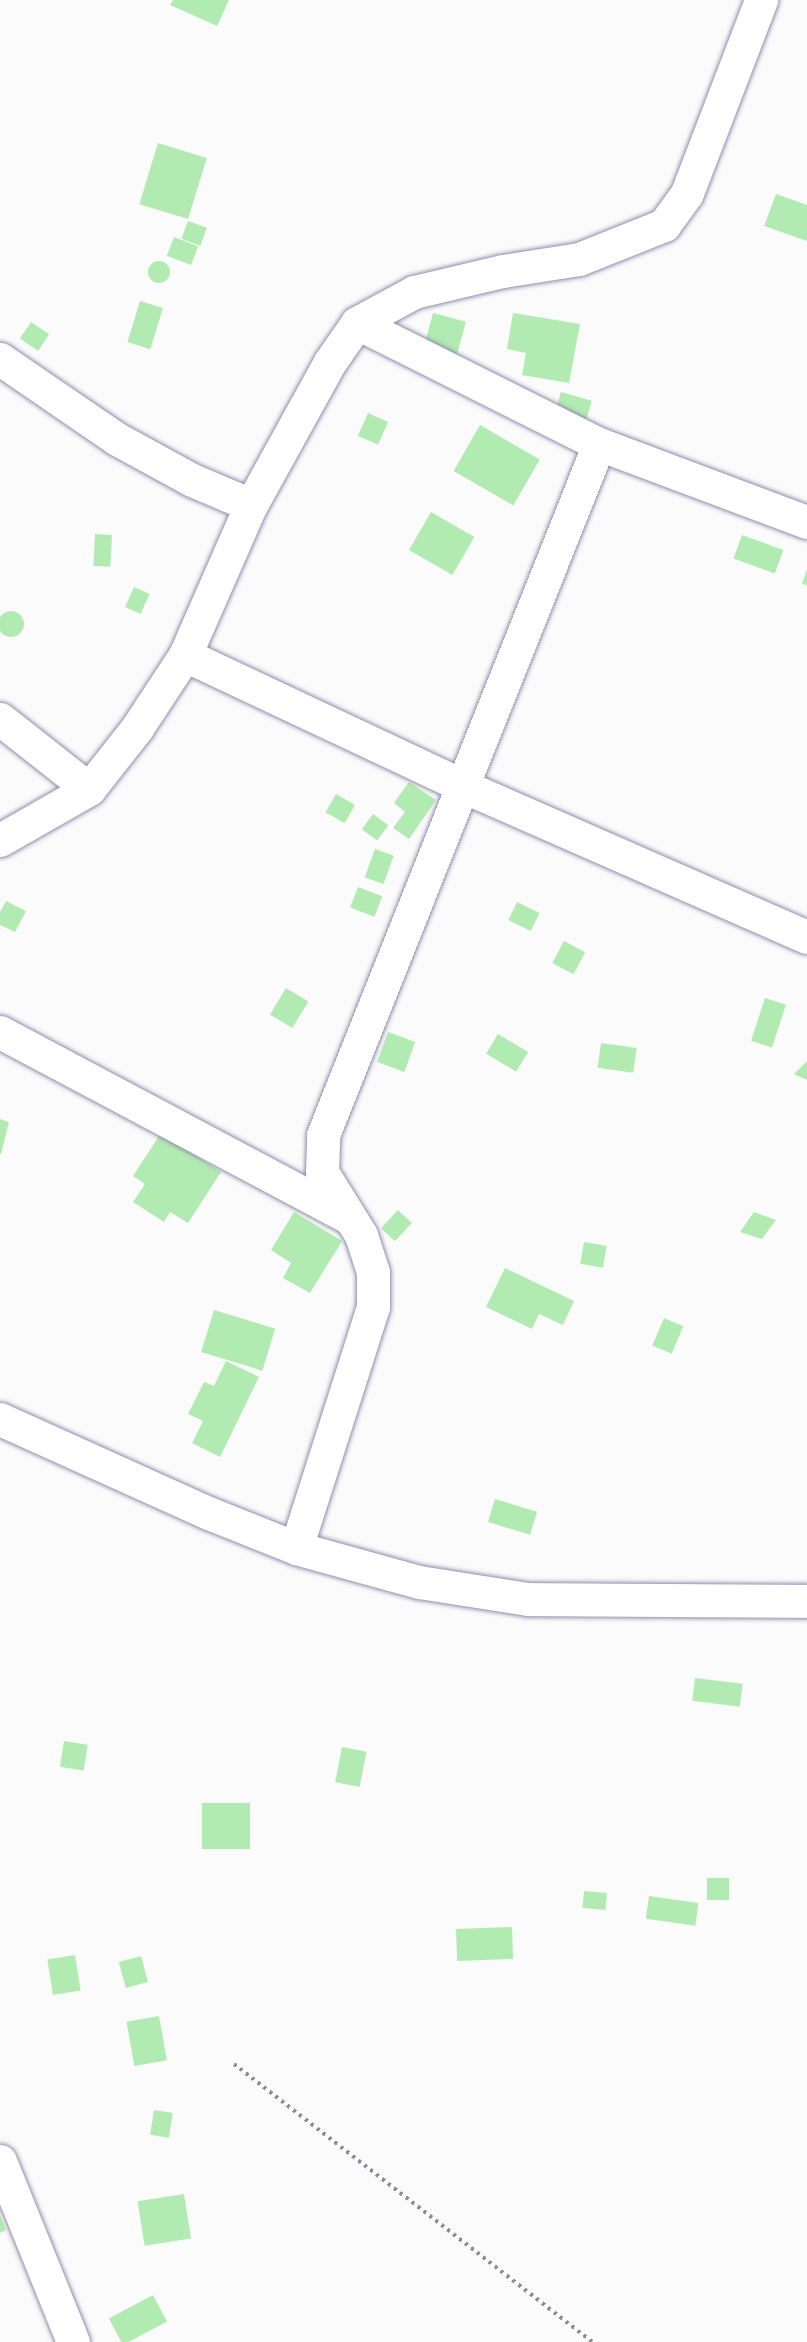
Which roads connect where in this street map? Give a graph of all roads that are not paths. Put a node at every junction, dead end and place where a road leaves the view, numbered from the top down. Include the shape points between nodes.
1 (761, 0) edge
2 (357, 323) junction
3 (0, 359) edge
4 (600, 444) junction
5 (251, 505) junction
6 (807, 522) edge
7 (185, 656) junction
8 (0, 719) edge
9 (465, 787) junction
10 (89, 789) junction
11 (0, 840) edge
12 (807, 937) edge
13 (0, 1032) edge
14 (351, 1218) junction
15 (0, 1419) edge
16 (296, 1548) junction
17 (806, 1598) edge
18 (0, 2161) edge
19 (73, 2342) edge

1 - 2 street via 687,193 664,225 579,259 503,271 414,292
2 - 4 street
2 - 5 street via 330,362
3 - 5 street via 117,439 192,480
4 - 6 street
4 - 9 street
5 - 7 street
7 - 9 street
7 - 10 street via 137,728
8 - 10 street
9 - 12 street
9 - 14 street via 323,1134 322,1172
10 - 11 street
13 - 14 street
14 - 16 street via 362,1235 373,1272 373,1307
15 - 16 street
16 - 17 street via 419,1582 528,1599
18 - 19 street

